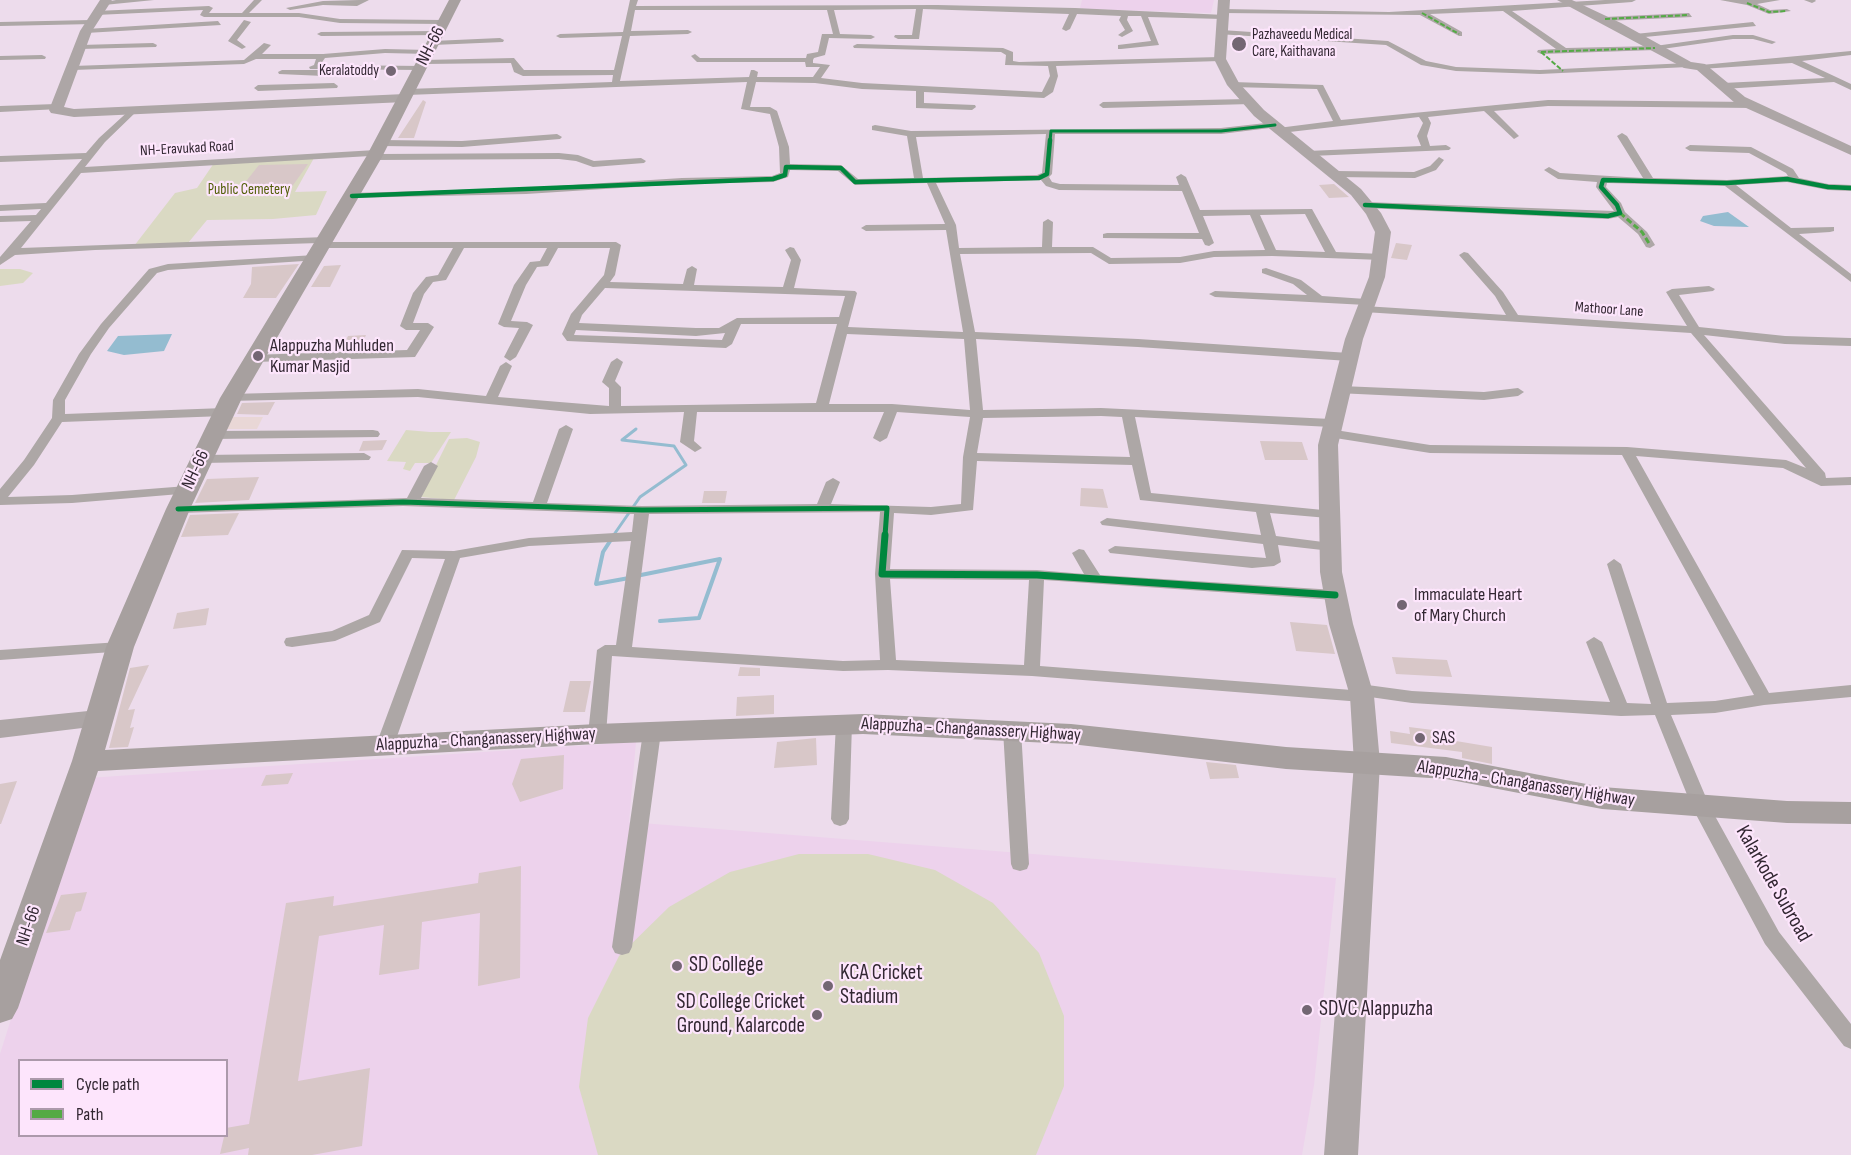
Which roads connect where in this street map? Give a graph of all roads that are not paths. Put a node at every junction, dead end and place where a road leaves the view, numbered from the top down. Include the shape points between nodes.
1 (150, 0) edge
2 (181, 0) edge
3 (258, 0) edge
4 (293, 0) edge
5 (365, 0) edge
6 (455, 0) edge
7 (1039, 0) edge
8 (1632, 0) edge
9 (1724, 0) edge
10 (1776, 0) edge
11 (1569, 3) edge
12 (1747, 3) junction
13 (357, 4) junction
14 (633, 4) edge
15 (681, 4) edge
16 (821, 4) edge
17 (920, 7) junction
18 (209, 8) junction
19 (830, 8) junction
20 (1040, 9) junction
21 (1505, 9) junction
22 (282, 10) junction
23 (1075, 10) junction
24 (251, 11) junction
25 (1787, 11) dead end
26 (1126, 12) junction
27 (1143, 13) junction
28 (1422, 13) junction
29 (97, 14) edge
30 (1223, 15) edge
31 (1689, 15) dead end
32 (322, 16) junction
33 (1605, 19) junction
34 (247, 22) junction
35 (0, 24) edge
36 (1753, 24) dead end
37 (1716, 28) junction
38 (1066, 29) dead end
39 (688, 32) dead end
40 (321, 34) dead end
41 (626, 34) junction
42 (1459, 34) dead end
43 (1122, 35) dead end
44 (560, 36) dead end
45 (837, 36) junction
46 (1635, 36) junction
47 (916, 37) junction
48 (1726, 38) junction
49 (500, 40) dead end
50 (1772, 42) dead end
51 (153, 45) dead end
52 (267, 45) dead end
53 (857, 46) dead end
54 (913, 46) junction
55 (242, 47) dead end
56 (431, 47) junction
57 (1121, 47) dead end
58 (79, 50) junction
59 (1563, 50) junction
60 (1660, 51) junction
61 (1851, 53) edge
62 (137, 54) dead end
63 (1618, 54) dead end
64 (323, 56) junction
65 (695, 56) dead end
66 (42, 57) dead end
67 (255, 57) junction
68 (762, 57) junction
69 (0, 58) edge
70 (1220, 59) junction
71 (809, 60) junction
72 (1793, 60) junction
73 (1051, 63) junction
74 (1694, 66) junction
75 (73, 68) junction
76 (1563, 70) junction
77 (282, 72) dead end
78 (298, 72) junction
79 (618, 72) junction
80 (347, 73) junction
81 (381, 73) dead end
82 (750, 79) junction
83 (815, 80) junction
84 (1836, 80) junction
85 (615, 84) junction
86 (334, 86) junction
87 (1233, 86) junction
88 (1723, 86) junction
89 (285, 87) junction
90 (1851, 87) edge
91 (258, 88) dead end
92 (920, 89) junction
93 (406, 95) junction
94 (326, 101) junction
95 (1248, 102) junction
96 (1103, 105) dead end
97 (1753, 105) junction
98 (972, 106) dead end
99 (56, 107) junction
100 (1485, 107) junction
101 (0, 109) edge
102 (744, 109) junction
103 (132, 110) junction
104 (1422, 114) junction
105 (742, 122) dead end
106 (1338, 122) junction
107 (1278, 127) junction
108 (874, 128) dead end
109 (1052, 131) junction
110 (911, 134) junction
111 (1514, 136) dead end
112 (1622, 136) dead end
113 (557, 137) dead end
114 (1426, 148) junction
115 (1446, 148) dead end
116 (1690, 148) dead end
117 (377, 151) junction
118 (1851, 151) edge
119 (1311, 153) junction
120 (90, 156) junction
121 (0, 159) edge
122 (1439, 160) dead end
123 (640, 161) dead end
124 (786, 167) junction
125 (80, 170) junction
126 (1550, 170) dead end
127 (1336, 174) junction
128 (1044, 177) junction
129 (925, 180) junction
130 (1603, 180) junction
131 (1794, 180) junction
132 (1650, 182) junction
133 (1727, 183) junction
134 (1851, 188) edge
135 (352, 196) junction
136 (1365, 205) junction
137 (50, 206) junction
138 (0, 208) edge
139 (1254, 212) junction
140 (1196, 213) junction
141 (1620, 213) junction
142 (40, 218) junction
143 (0, 219) edge
144 (1048, 222) dead end
145 (951, 227) junction
146 (866, 228) dead end
147 (1830, 230) dead end
148 (1791, 231) junction
149 (1107, 236) dead end
150 (1206, 236) junction
151 (460, 245) junction
152 (554, 245) junction
153 (1650, 245) dead end
154 (0, 247) edge
155 (321, 247) junction
156 (13, 250) junction
157 (790, 250) dead end
158 (954, 251) junction
159 (1047, 251) junction
160 (1272, 253) junction
161 (1214, 254) junction
162 (1332, 254) junction
163 (1464, 255) dead end
164 (1382, 257) junction
165 (0, 262) edge
166 (692, 269) dead end
167 (1266, 271) dead end
168 (1851, 279) edge
169 (602, 285) junction
170 (688, 286) junction
171 (1709, 289) dead end
172 (788, 290) junction
173 (1215, 294) dead end
174 (1318, 299) junction
175 (1365, 305) junction
176 (1515, 319) junction
177 (842, 325) junction
178 (1695, 331) junction
179 (968, 337) junction
180 (1851, 342) edge
181 (1349, 357) junction
182 (254, 358) junction
183 (616, 362) dead end
184 (1341, 390) junction
185 (1518, 392) dead end
186 (491, 399) junction
187 (227, 405) junction
188 (892, 408) junction
189 (821, 409) junction
190 (615, 410) junction
191 (691, 410) junction
192 (1128, 413) junction
193 (976, 414) junction
194 (58, 418) junction
195 (1330, 428) junction
196 (566, 429) dead end
197 (373, 434) dead end
198 (213, 435) junction
199 (880, 438) dead end
200 (695, 447) dead end
201 (1627, 451) junction
202 (364, 457) dead end
203 (970, 457) junction
204 (202, 459) junction
205 (1137, 461) junction
206 (431, 466) dead end
207 (1851, 481) edge
208 (833, 482) dead end
209 (1826, 483) junction
210 (182, 499) junction
211 (0, 500) edge
212 (412, 502) junction
213 (539, 506) junction
214 (824, 508) junction
215 (887, 508) junction
216 (1262, 508) junction
217 (642, 510) junction
218 (1328, 514) junction
219 (1107, 522) dead end
220 (638, 536) junction
221 (1267, 540) junction
222 (1330, 547) junction
223 (1115, 550) dead end
224 (1079, 553) dead end
225 (454, 555) junction
226 (1614, 564) dead end
227 (882, 574) junction
228 (1036, 575) junction
229 (1095, 579) junction
230 (1335, 595) junction
231 (292, 642) dead end
232 (1594, 642) dead end
233 (120, 647) junction
234 (622, 651) junction
235 (0, 655) edge
236 (888, 665) junction
237 (1032, 671) junction
238 (1851, 691) edge
239 (1361, 693) junction
240 (1764, 699) junction
241 (1621, 710) junction
242 (1661, 710) junction
243 (98, 719) junction
244 (844, 724) junction
245 (0, 729) edge
246 (1012, 730) junction
247 (652, 732) junction
248 (597, 734) junction
249 (385, 746) junction
250 (87, 761) junction
251 (1367, 763) junction
252 (1701, 807) junction
253 (1851, 813) edge
254 (840, 819) dead end
255 (1020, 864) dead end
256 (622, 947) dead end
257 (0, 1008) edge
258 (1851, 1041) edge
259 (1341, 1155) edge

1 - 29 street
2 - 18 street via 177,3 216,3
3 - 24 street
4 - 22 street
5 - 13 street
6 - 56 main road, NH-66
7 - 20 street
8 - 11 street
9 - 12 street
10 - 12 street
11 - 21 street
11 - 33 main road
12 - 25 street via 1769,12
13 - 22 street via 323,3
13 - 32 street via 338,16
14 - 15 street
14 - 41 street
15 - 16 street
16 - 19 street
17 - 19 street
17 - 20 street
17 - 47 street
18 - 24 street via 204,15
18 - 29 street
19 - 45 street
20 - 23 street
21 - 28 street
21 - 59 street
22 - 24 street
23 - 26 street
23 - 38 street
24 - 32 street
24 - 34 street
26 - 27 street
26 - 43 street via 1124,20 1129,31
27 - 30 street
27 - 57 street via 1156,43
28 - 30 street
28 - 42 street
29 - 34 street via 170,24
29 - 35 street
29 - 58 main road
30 - 70 main road
30 - 76 street via 1388,42 1412,58 1437,67 1509,72
31 - 33 street
32 - 56 street
33 - 46 main road
34 - 55 street via 232,41
36 - 37 street
37 - 46 street
37 - 48 street
39 - 41 street
40 - 56 street
41 - 44 street
41 - 79 street
45 - 47 street
45 - 71 street via 825,36 822,53 810,56
46 - 60 main road
47 - 54 street
48 - 50 street via 1753,37
48 - 60 street
49 - 56 street
51 - 58 street
52 - 67 street
53 - 54 street
54 - 73 street via 1003,50 1010,54 1008,63
56 - 64 street
56 - 64 street via 313,67
56 - 79 street via 514,60 517,70 523,73
56 - 93 main road, NH-66
58 - 62 street
58 - 75 main road
59 - 60 street
59 - 76 street via 1541,52
60 - 63 street
60 - 74 main road
61 - 72 street
64 - 67 street
65 - 68 street via 697,60
66 - 69 street
67 - 75 street via 244,62
68 - 71 street
68 - 82 street
70 - 73 street
70 - 87 main road
71 - 83 street via 809,65 826,65
72 - 74 street
72 - 84 street
73 - 92 street via 1054,76 1049,93 1044,95
74 - 76 street
74 - 88 main road
75 - 99 main road
77 - 78 street
78 - 80 street
78 - 89 street
79 - 85 street
80 - 81 street
80 - 86 street
82 - 83 street
82 - 85 street
82 - 102 street
83 - 92 street
84 - 88 street
84 - 90 street
85 - 93 street
86 - 89 street
86 - 94 street
87 - 95 main road
87 - 106 street via 1320,87
88 - 97 main road
89 - 91 street
92 - 98 street via 919,106
93 - 94 main road
93 - 117 main road, NH-66
94 - 103 main road
95 - 96 street
95 - 107 main road
97 - 100 street via 1560,102
97 - 118 main road
99 - 101 street
99 - 103 main road via 74,113
100 - 104 street
100 - 111 street
102 - 105 street
102 - 124 street via 774,113
103 - 120 street
104 - 106 street
104 - 114 street via 1427,123 1422,136
106 - 107 street
107 - 109 street
107 - 119 main road
108 - 110 street
109 - 110 street
109 - 128 street
110 - 129 street
112 - 132 street
113 - 117 street
114 - 115 street
114 - 119 street
116 - 131 street via 1751,150 1790,171
117 - 123 street via 559,156 593,164
117 - 125 street, NH-Eravukad Road
117 - 135 main road, NH-66
119 - 127 main road
120 - 121 street
120 - 125 street
122 - 127 street via 1433,168 1415,175
124 - 129 street via 842,168 855,182
124 - 135 street via 785,175 773,178 526,192
125 - 137 street
126 - 130 street via 1556,176
127 - 136 main road
128 - 129 street
128 - 140 street via 1049,184 1059,187 1183,182
129 - 145 street
130 - 132 street
130 - 141 street via 1601,187
131 - 133 street
131 - 134 street
132 - 133 street
133 - 148 street
135 - 155 main road, NH-66
136 - 141 street via 1498,213
136 - 164 main road via 1383,231
137 - 138 street
137 - 142 street
139 - 140 street
139 - 160 street
139 - 162 street via 1308,211
140 - 150 street
141 - 153 street via 1642,232
142 - 143 street
142 - 156 street
144 - 159 street
145 - 146 street
145 - 158 street
147 - 148 street
148 - 168 street
149 - 150 street
150 - 161 street
151 - 152 street
151 - 155 street
151 - 182 street via 442,278 430,279 419,293 406,326 428,327 411,354
152 - 169 street via 616,245 609,275
152 - 186 street via 544,264 534,264 525,278 504,324 527,325
154 - 156 street
155 - 156 street
155 - 182 main road, NH-66
155 - 194 street via 153,271 85,354 59,400
156 - 165 street
157 - 172 street via 796,260
158 - 159 street
158 - 179 street
159 - 161 street via 1093,250 1109,261 1180,260
160 - 161 street
160 - 162 street
162 - 164 street
163 - 176 street via 1499,294
164 - 175 main road
166 - 170 street
167 - 174 street via 1297,282
169 - 170 street
169 - 177 street via 577,314 570,333 726,344 738,321
170 - 172 street
171 - 178 street via 1672,292
172 - 177 street via 851,293
173 - 174 street, Mathoor Lane
174 - 175 street, Mathoor Lane
175 - 176 street, Mathoor Lane
175 - 181 main road
176 - 178 street, Mathoor Lane
177 - 179 street
177 - 189 street
178 - 180 street, Mathoor Lane
178 - 209 street
179 - 181 street
179 - 193 street
181 - 184 main road
182 - 187 main road, NH-66
183 - 190 street via 608,382 615,387
184 - 185 street via 1484,396
184 - 195 main road
186 - 187 street via 418,393
186 - 190 street
187 - 194 street
187 - 198 main road, NH-66
188 - 189 street
188 - 193 street
188 - 199 street
189 - 191 street
190 - 191 street
191 - 200 street via 687,442
192 - 193 street
192 - 195 street
192 - 205 street
193 - 203 street
194 - 211 street
195 - 201 street via 1430,450
195 - 218 main road
196 - 213 street
197 - 198 street
198 - 204 main road, NH-66
201 - 209 street via 1786,464
201 - 240 street
202 - 204 street
203 - 205 street
203 - 215 street via 968,507 932,511
204 - 210 main road, NH-66
205 - 216 street via 1145,497
206 - 212 street
207 - 209 street
208 - 214 street
210 - 211 street
210 - 212 street
210 - 233 main road, NH-66
212 - 213 street
213 - 217 street
214 - 215 street
214 - 217 street
215 - 227 street
216 - 218 street
216 - 221 street
217 - 220 street
218 - 222 main road
219 - 221 street
220 - 225 street via 529,542
220 - 234 street
221 - 222 street
221 - 223 street via 1274,562
222 - 230 main road
224 - 229 street
225 - 231 street via 407,553 375,618 335,636
225 - 249 street
226 - 242 street, Kalarkode Subroad
227 - 228 street
227 - 236 street
228 - 229 street
228 - 237 street
229 - 230 street
230 - 239 main road
232 - 241 street
233 - 235 street
233 - 243 main road, NH-66
234 - 236 street via 843,666
234 - 248 street via 606,650
236 - 237 street
237 - 239 street
238 - 240 street
239 - 241 street
239 - 251 main road
240 - 242 street
241 - 242 street
242 - 252 street, Kalarkode Subroad
243 - 245 main road
243 - 250 main road, NH-66
244 - 246 main road, Alappuzha - Changanassery Highway
244 - 247 main road, Alappuzha - Changanassery Highway
244 - 254 street
246 - 251 main road, Alappuzha - Changanassery Highway
246 - 255 street
247 - 248 main road, Alappuzha - Changanassery Highway
247 - 256 street
248 - 249 main road, Alappuzha - Changanassery Highway
249 - 250 main road, Alappuzha - Changanassery Highway
250 - 257 main road, NH-66
251 - 252 main road, Alappuzha - Changanassery Highway via 1446,768 1602,798
251 - 259 main road
252 - 253 main road, Alappuzha - Changanassery Highway
252 - 258 street, Kalarkode Subroad via 1772,938

